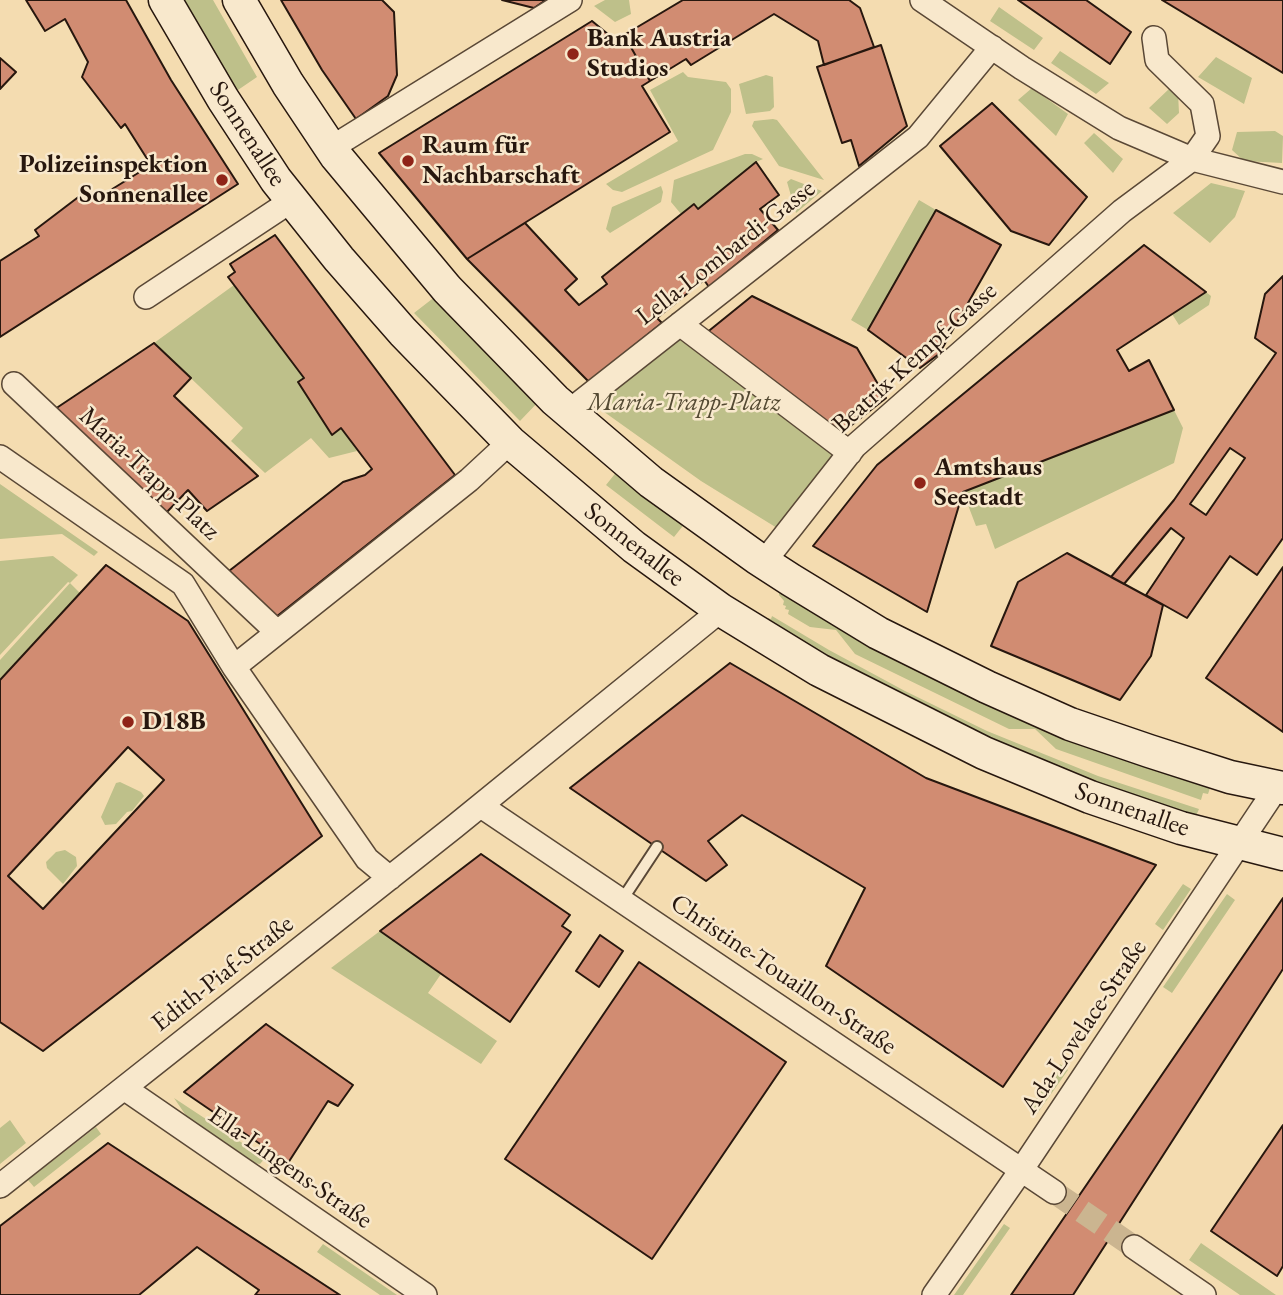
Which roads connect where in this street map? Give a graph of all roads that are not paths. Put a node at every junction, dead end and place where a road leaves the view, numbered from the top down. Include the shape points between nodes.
1 (165, 0) edge
2 (239, 0) edge
3 (570, 0) edge
4 (922, 0) edge
5 (1154, 38) dead end
6 (992, 47) junction
7 (331, 148) junction
8 (1192, 159) junction
9 (1283, 182) edge
10 (291, 201) junction
11 (146, 297) dead end
12 (680, 324) junction
13 (14, 384) dead end
14 (568, 412) junction
15 (510, 442) junction
16 (850, 453) junction
17 (0, 457) edge
18 (764, 562) junction
19 (721, 610) junction
20 (277, 632) junction
21 (234, 667) junction
22 (1280, 788) edge
23 (481, 806) junction
24 (1240, 845) junction
25 (657, 847) dead end
26 (1283, 854) edge
27 (390, 878) junction
28 (622, 900) junction
29 (124, 1088) junction
30 (1021, 1169) junction
31 (0, 1186) edge
32 (1054, 1192) tunnel mouth
33 (1134, 1247) tunnel mouth
34 (425, 1295) edge
35 (934, 1295) edge
36 (1204, 1295) edge

1 - 10 street, Sonnenallee
2 - 7 street
3 - 7 street
4 - 6 street
5 - 8 street via 1157,60 1202,104 1209,136
6 - 8 street via 1119,128
6 - 12 street, Lella-Lombardi-Gasse via 918,137
7 - 14 street via 447,289
8 - 9 street
8 - 16 street, Beatrix-Kempf-Gasse via 1122,211
10 - 11 street
10 - 15 street, Sonnenallee via 402,332
12 - 14 street, Lella-Lombardi-Gasse
12 - 16 street
13 - 20 street, Maria-Trapp-Platz
14 - 18 street via 651,482
15 - 19 street, Sonnenallee via 611,530
15 - 20 street via 469,480
16 - 18 street, Beatrix-Kempf-Gasse
17 - 21 street via 183,584
18 - 22 street via 878,633 1070,724 1230,777
19 - 23 street
19 - 24 street, Sonnenallee via 819,670 984,753 1090,797
20 - 21 street
21 - 27 street via 367,859
22 - 24 street, Ada-Lovelace-Straße
23 - 27 street, Edith-Piaf-Straße
23 - 28 street, Christine-Touaillon-Straße
24 - 26 street, Sonnenallee
24 - 30 street, Ada-Lovelace-Straße
25 - 28 lane
27 - 29 street, Edith-Piaf-Straße
28 - 30 street, Christine-Touaillon-Straße
29 - 31 street, Edith-Piaf-Straße
29 - 34 street, Ella-Lingens-Straße
30 - 32 street, Christine-Touaillon-Straße
30 - 35 street, Ada-Lovelace-Straße
33 - 36 street

